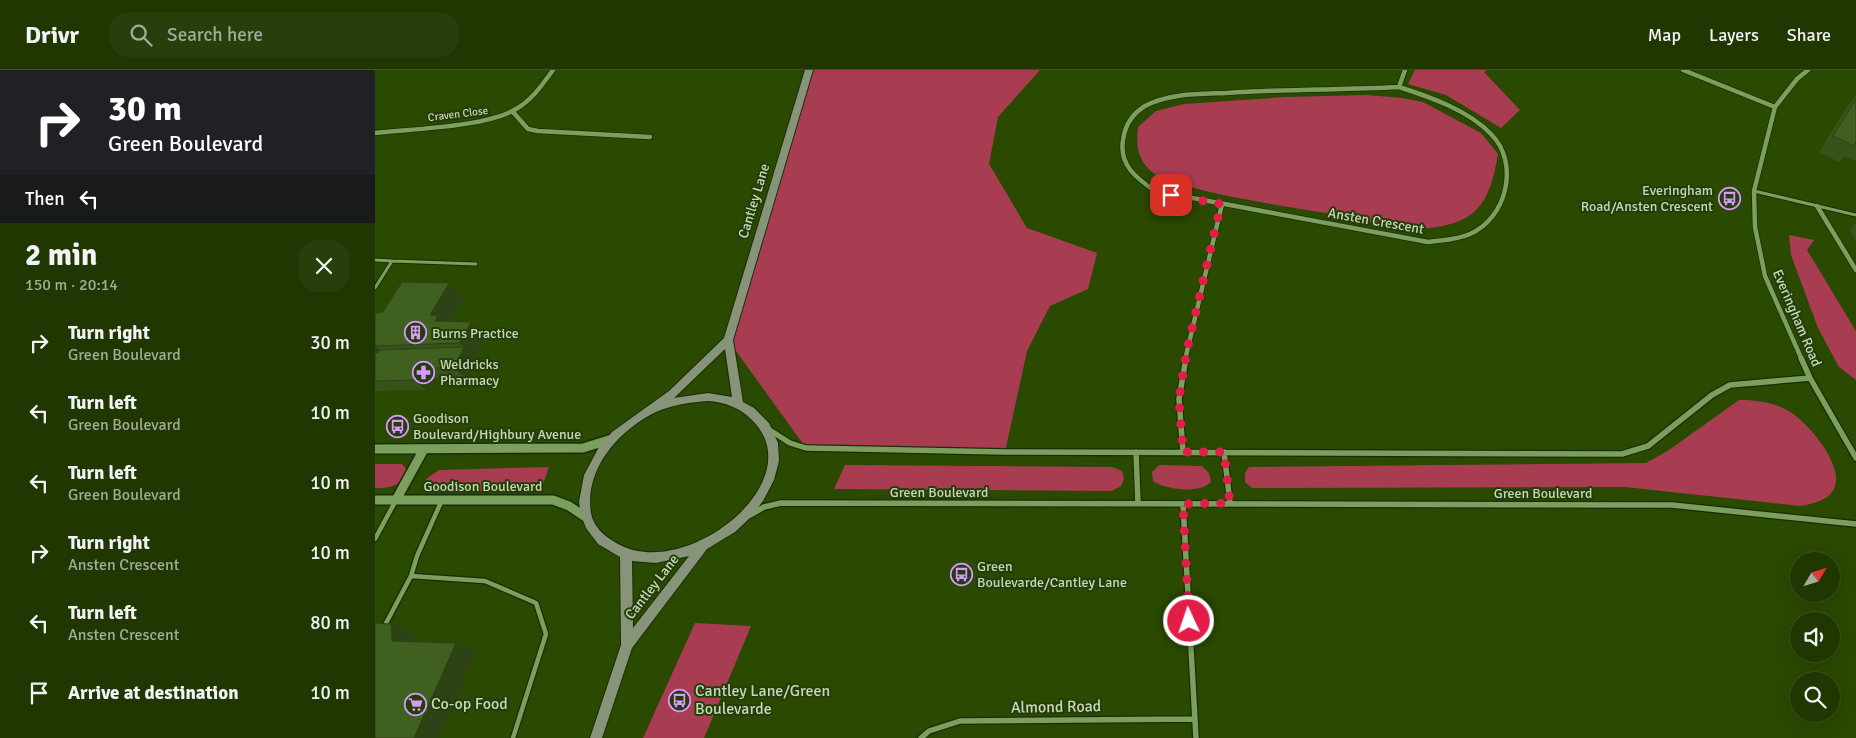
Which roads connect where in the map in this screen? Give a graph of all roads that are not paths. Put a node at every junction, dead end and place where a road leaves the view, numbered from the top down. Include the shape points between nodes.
1 (553, 70) edge
2 (809, 70) edge
3 (1405, 70) edge
4 (1683, 70) edge
5 (1808, 70) edge
6 (1399, 87) junction
7 (1775, 107) junction
8 (513, 112) junction
9 (375, 133) edge
10 (650, 137) dead end
11 (1754, 191) junction
12 (1221, 204) junction
13 (1817, 206) junction
14 (1856, 215) edge
15 (375, 260) edge
16 (392, 261) junction
17 (476, 264) dead end
18 (1856, 270) edge
19 (375, 288) edge
20 (729, 340) junction
21 (1810, 378) junction
22 (738, 402) junction
23 (653, 409) junction
24 (765, 427) junction
25 (612, 439) junction
26 (375, 449) edge
27 (424, 449) junction
28 (1136, 452) junction
29 (1183, 452) junction
30 (1224, 452) junction
31 (1856, 458) edge
32 (375, 500) edge
33 (397, 500) junction
34 (442, 500) junction
35 (1138, 503) junction
36 (1230, 503) junction
37 (1183, 504) junction
38 (587, 518) junction
39 (743, 518) junction
40 (1856, 524) edge
41 (375, 539) edge
42 (702, 548) junction
43 (626, 554) junction
44 (411, 576) junction
45 (379, 634) edge
46 (627, 645) junction
47 (1195, 719) junction
48 (513, 738) edge
49 (596, 738) edge
50 (921, 738) edge
51 (1196, 738) edge

1 - 8 street, Craven Close via 531,100
2 - 20 main road, Cantley Lane
3 - 6 street
4 - 7 street
5 - 7 street, Everingham Road
6 - 12 street, Ansten Crescent via 1284,89 1171,97 1136,112 1125,128 1121,148 1122,162 1133,177 1155,191
6 - 12 street, Ansten Crescent via 1424,94 1485,127 1498,141 1509,165 1504,196 1487,223 1469,234 1429,242
7 - 11 street, Everingham Road
8 - 9 street, Craven Close via 496,119
8 - 10 street via 528,128 538,131
11 - 13 lane
11 - 21 street, Everingham Road via 1755,227 1765,276
12 - 29 street via 1179,399
13 - 14 lane
13 - 18 street
15 - 16 lane
16 - 17 lane
16 - 19 lane
20 - 22 main road, Cantley Lane
20 - 23 main road
21 - 30 street via 1730,385 1712,395 1648,446 1622,454
21 - 31 street, Everingham Road
22 - 23 main road via 711,397 684,399
22 - 24 main road via 760,418
23 - 25 main road via 636,418
24 - 28 street via 790,443 806,448
24 - 39 main road via 771,436 774,459 770,478 758,503
25 - 27 street via 583,448
25 - 38 main road via 587,479 584,502
26 - 27 street
27 - 33 street
28 - 29 street
28 - 35 street
29 - 30 street
30 - 36 street
32 - 33 street, Goodison Boulevard
33 - 34 street, Goodison Boulevard
33 - 41 lane
34 - 38 street, Goodison Boulevard via 553,500
34 - 44 lane
35 - 37 street, Green Boulevard
35 - 39 street, Green Boulevard via 781,504
36 - 37 street, Green Boulevard
36 - 40 street, Green Boulevard via 1672,505
37 - 47 street
38 - 43 main road via 599,539
39 - 42 main road via 730,531
42 - 43 main road via 660,558
42 - 46 main road, Cantley Lane
43 - 46 main road, Cantley Lane
44 - 45 lane
44 - 48 lane via 485,581 536,603 546,634
46 - 49 main road, Cantley Lane
47 - 50 street, Almond Road via 960,721
47 - 51 street

